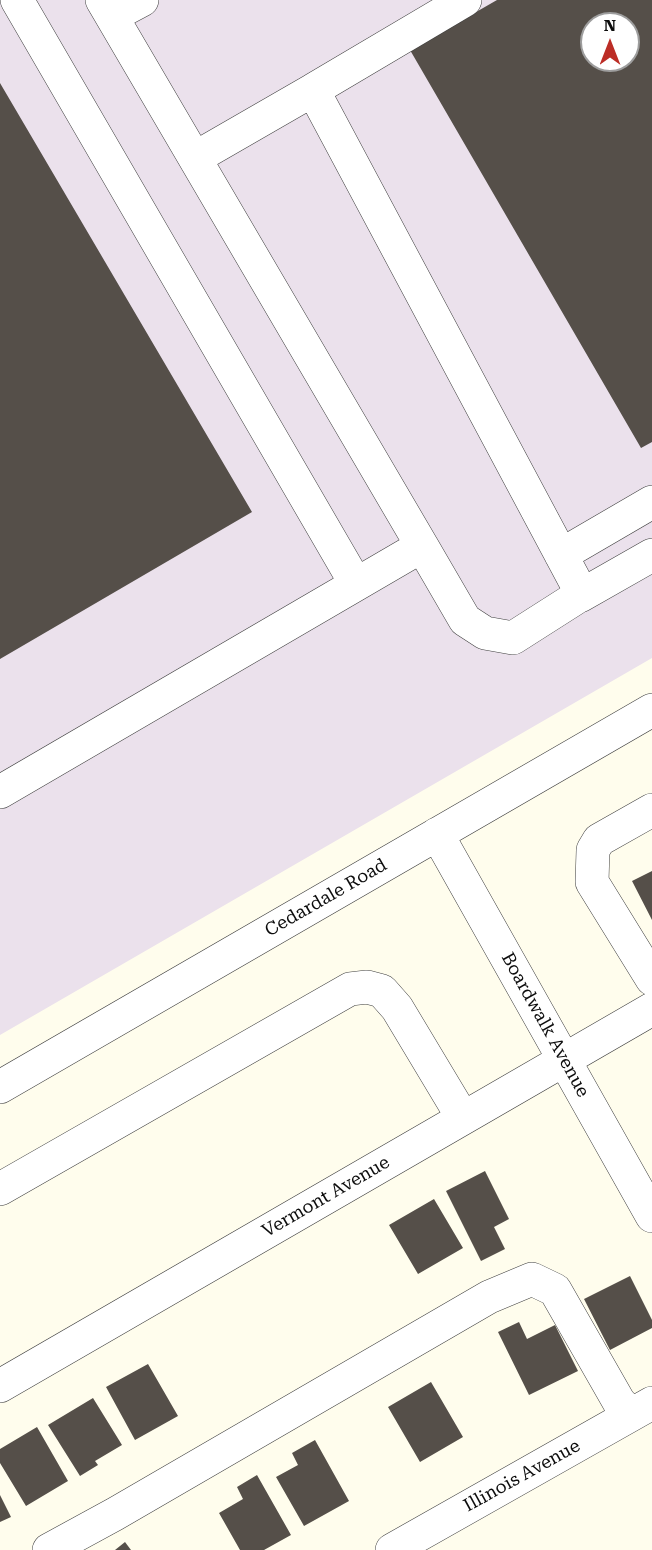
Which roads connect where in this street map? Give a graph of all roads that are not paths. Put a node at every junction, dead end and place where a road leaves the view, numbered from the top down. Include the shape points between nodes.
1 (17, 0) edge
2 (142, 0) edge
3 (465, 0) edge
4 (107, 8) edge
5 (313, 90) junction
6 (195, 158) junction
7 (652, 502) edge
8 (422, 546) junction
9 (561, 555) junction
10 (652, 555) edge
11 (356, 584) junction
12 (580, 596) junction
13 (652, 710) edge
14 (0, 792) edge
15 (652, 810) edge
16 (437, 834) junction
17 (652, 979) edge
18 (652, 1010) edge
19 (565, 1059) junction
20 (0, 1087) edge
21 (463, 1118) junction
22 (0, 1189) edge
23 (652, 1216) edge
24 (0, 1386) edge
25 (642, 1409) edge
26 (49, 1550) edge
27 (392, 1550) edge

1 - 11 street
2 - 4 street
3 - 5 street
4 - 6 street
5 - 6 street
5 - 9 street
6 - 8 street
7 - 9 street
8 - 11 street
8 - 12 street via 465,620 485,633 513,638
9 - 12 street
10 - 12 street
11 - 14 street
13 - 16 street, Cedardale Road
15 - 17 street via 598,840 593,850 592,882
16 - 19 street, Boardwalk Avenue
16 - 20 street, Cedardale Road
18 - 19 street, Vermont Avenue
19 - 21 street, Vermont Avenue
19 - 23 street, Boardwalk Avenue
21 - 22 street via 397,1008 382,991 367,987 350,989
21 - 24 street, Vermont Avenue
25 - 26 street via 619,1402 555,1290 532,1279 489,1297
25 - 27 street, Illinois Avenue

